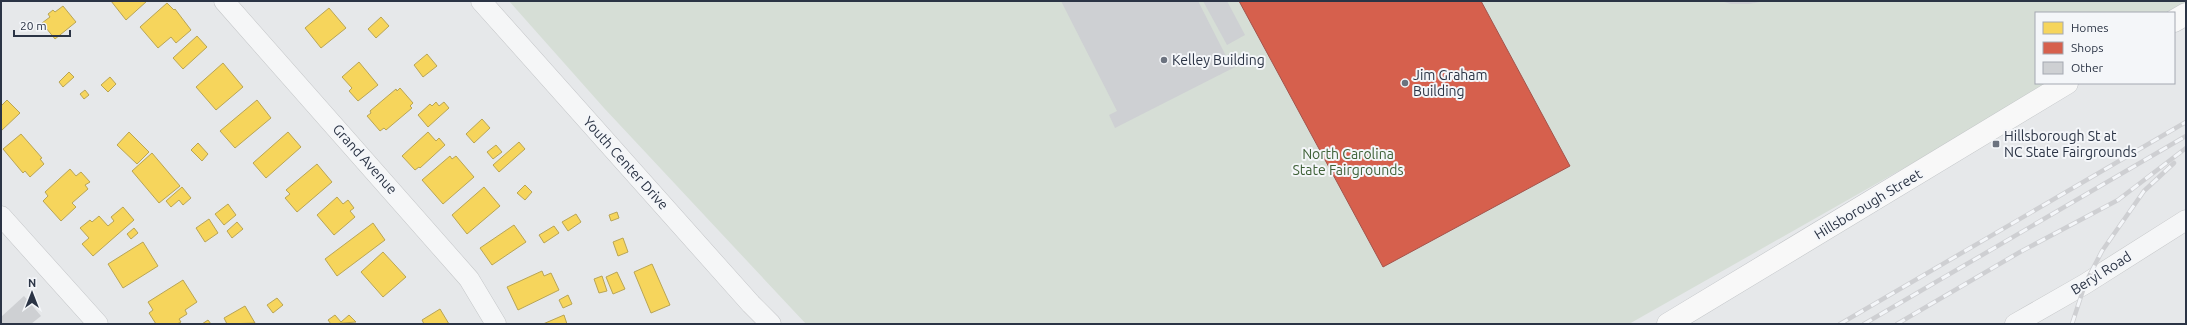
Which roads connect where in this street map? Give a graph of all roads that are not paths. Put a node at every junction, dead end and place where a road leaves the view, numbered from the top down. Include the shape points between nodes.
1 (224, 1) edge
2 (481, 1) edge
3 (2186, 14) edge
4 (2175, 20) edge
5 (2065, 84) edge
6 (1, 216) edge
7 (2186, 220) edge
8 (98, 324) edge
9 (496, 324) edge
10 (771, 324) edge
11 (1668, 324) edge
12 (2015, 324) edge

1 - 9 street, Grand Avenue via 469,279
2 - 10 street, Youth Center Drive
3 - 4 main road
5 - 11 main road, Hillsborough Street
6 - 8 street
7 - 12 street, Beryl Road via 2085,284

